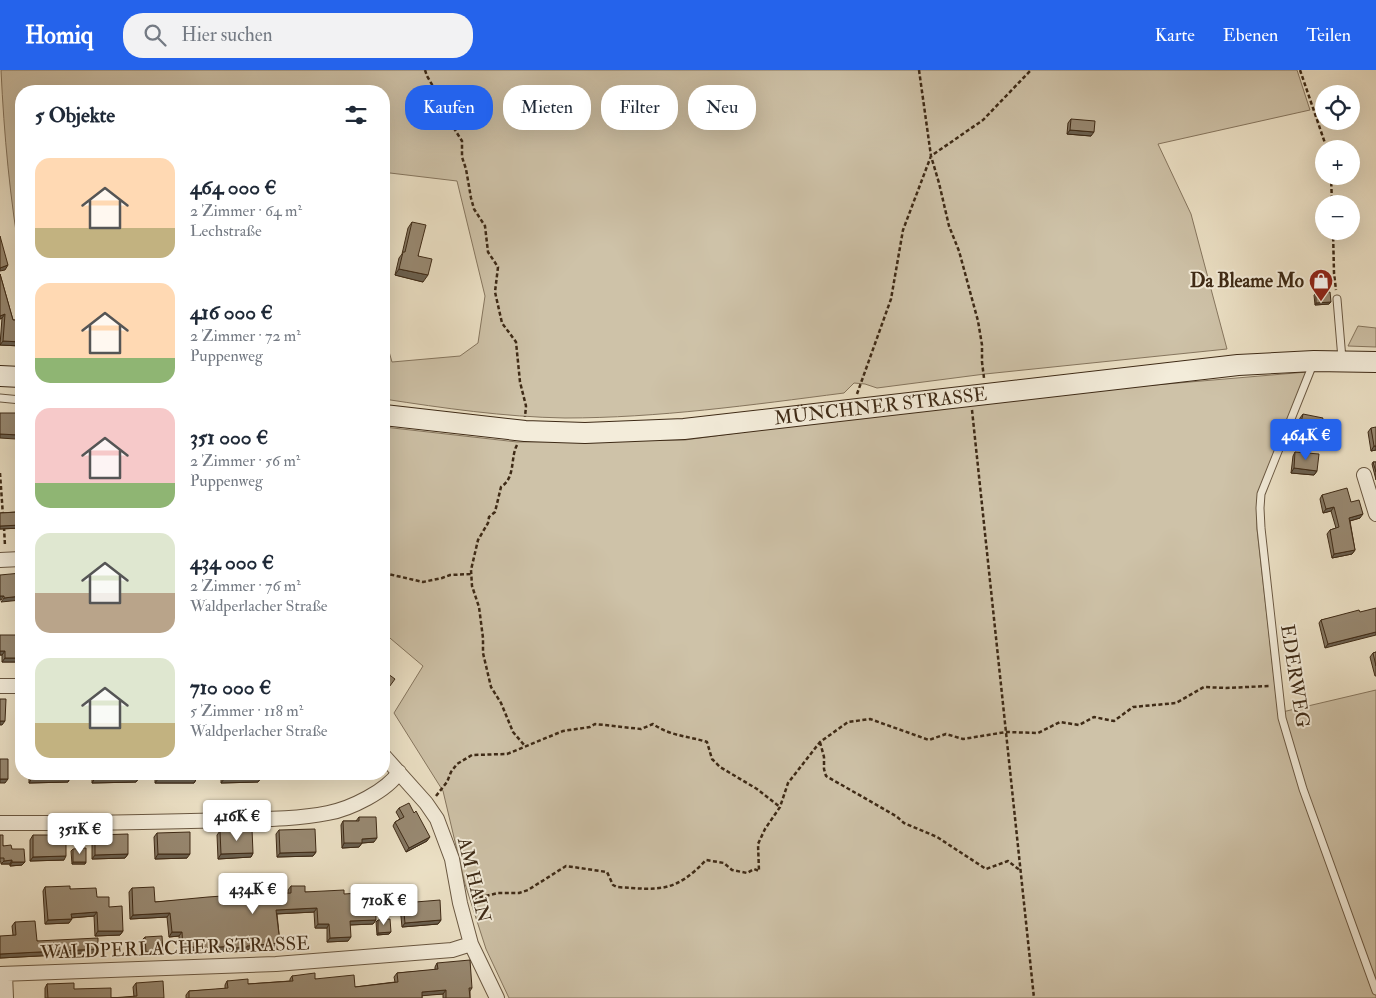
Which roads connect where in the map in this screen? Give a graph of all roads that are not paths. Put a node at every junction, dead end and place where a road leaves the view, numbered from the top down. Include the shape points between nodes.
1 (1337, 299) road end
2 (1314, 362) junction
3 (1342, 362) junction
4 (1376, 362) edge
5 (0, 376) edge
6 (15, 377) edge
7 (0, 398) edge
8 (15, 399) edge
9 (390, 415) edge
10 (1364, 475) dead end
11 (1376, 514) edge
12 (0, 686) edge
13 (15, 686) edge
14 (390, 762) edge
15 (399, 772) junction
16 (0, 823) edge
17 (471, 944) junction
18 (3, 974) edge
19 (1376, 991) edge
20 (6, 998) edge
21 (497, 998) edge

1 - 3 lane
2 - 3 main road, MÜNCHNER STRASSE
2 - 9 main road, MÜNCHNER STRASSE via 1220,367 586,433
2 - 19 lane, EDERWEG via 1262,494 1260,508 1268,608 1282,718 1303,789
3 - 4 main road, MÜNCHNER STRASSE
5 - 6 main road
7 - 8 lane
10 - 11 street
12 - 13 street
14 - 15 street, AM HAIN
15 - 16 street via 365,799 329,813 290,818 147,823
15 - 17 street, AM HAIN via 437,819 452,859
17 - 18 street, WALDPERLACHER STRASSE via 452,950 276,964
17 - 21 street, AM HAIN
18 - 20 street

